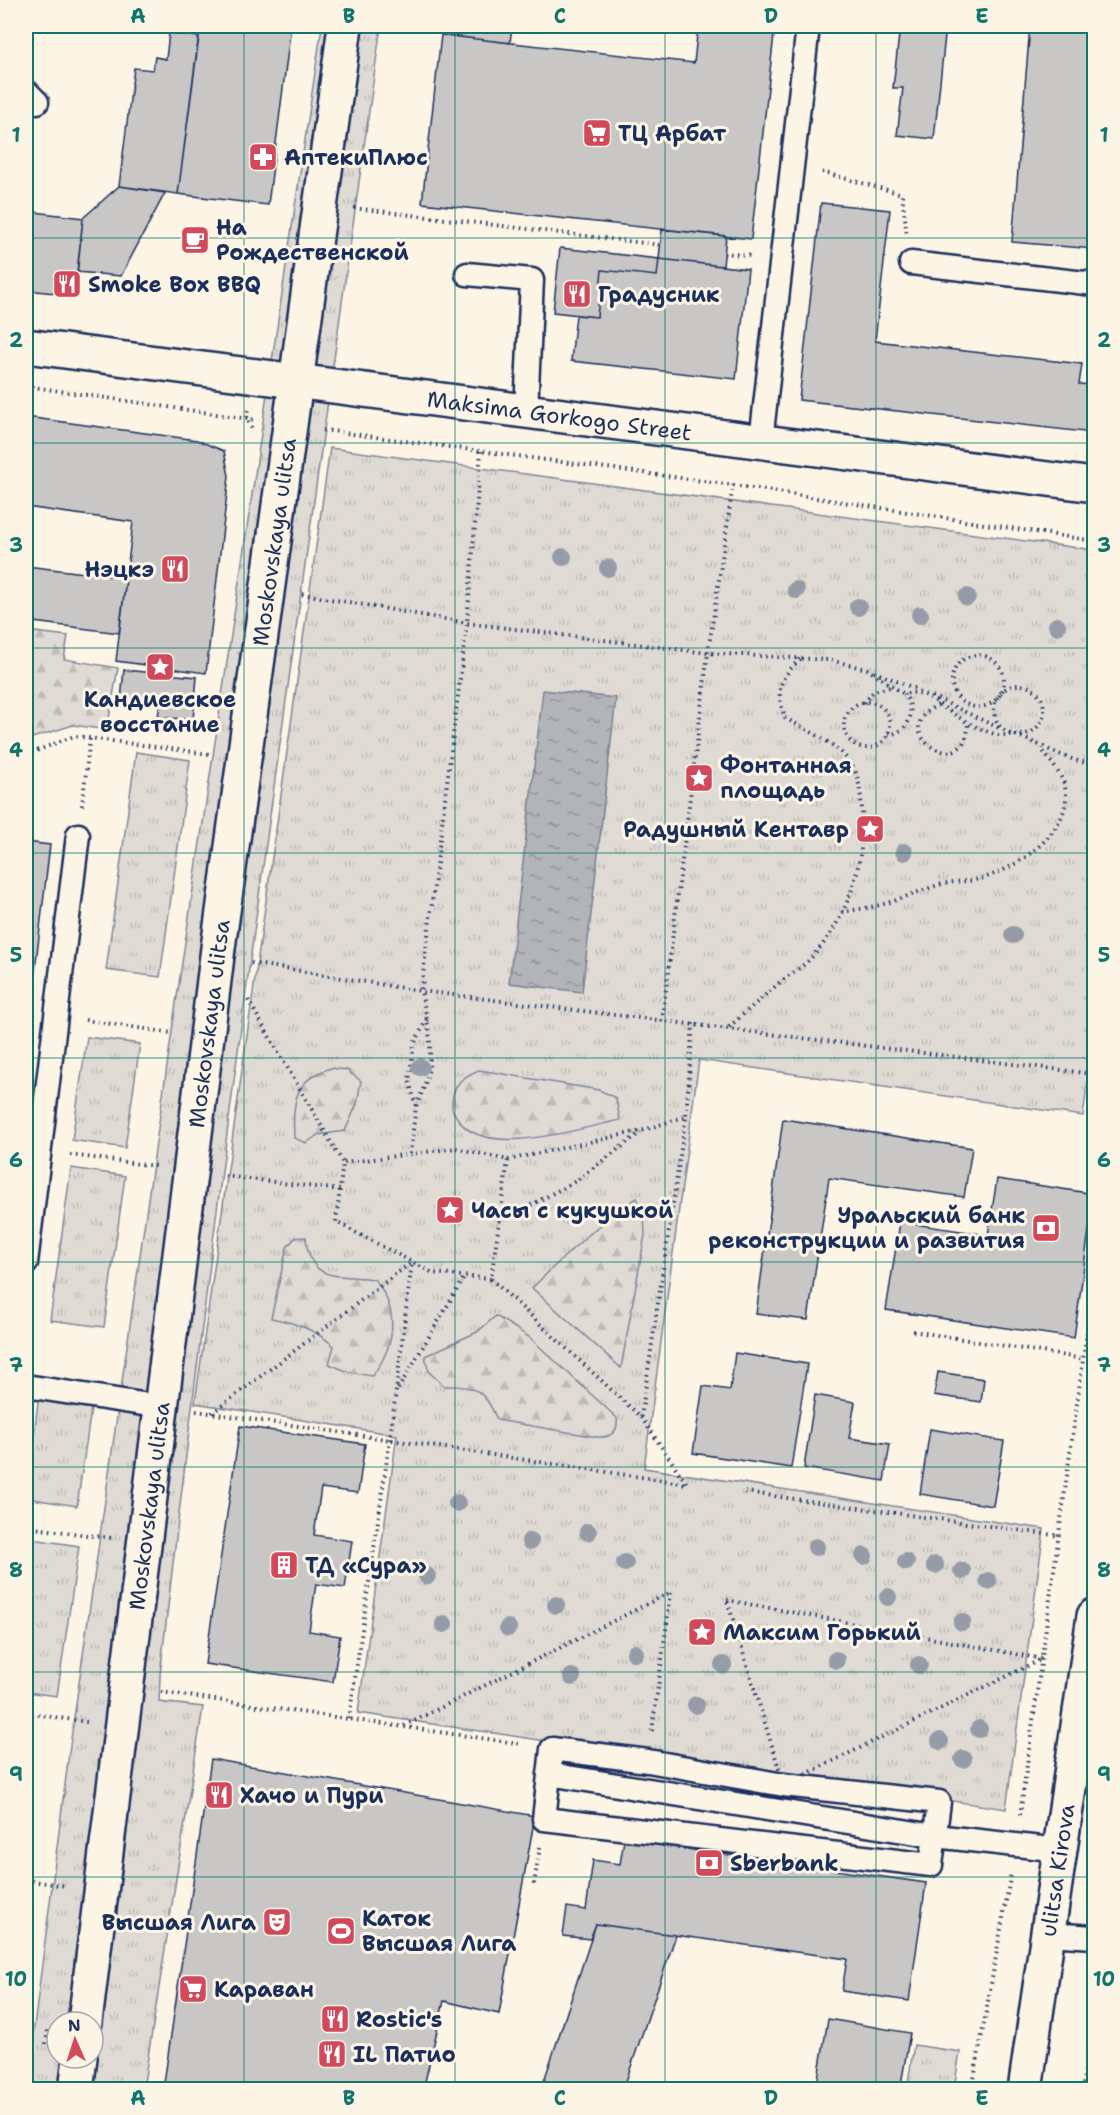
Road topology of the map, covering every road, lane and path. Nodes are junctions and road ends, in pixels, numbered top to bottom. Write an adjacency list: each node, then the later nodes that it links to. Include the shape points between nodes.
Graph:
1 (345, 26): 4 (street, Moskovskaya ulitsa)
2 (808, 26): 3 (lane)
3 (792, 163): 6 (path, via 902,194); 14 (lane)
4 (320, 203): 5 (path); 10 (street, Moskovskaya ulitsa)
5 (660, 245)
6 (911, 263): 8 (lane)
7 (467, 274): 12 (lane, via 532,280)
8 (1095, 284)
9 (26, 346): 10 (street, Maksima Gorkogo Street)
10 (295, 381): 12 (street, Maksima Gorkogo Street); 13 (street, Moskovskaya ulitsa)
11 (26, 386): 13 (path)
12 (526, 411): 14 (street, Maksima Gorkogo Street)
13 (288, 424): 15 (path); 42 (street, Moskovskaya ulitsa)
14 (761, 441): 16 (street, Maksima Gorkogo Street)
15 (481, 451): 17 (path); 20 (path)
16 (1095, 484)
17 (733, 486): 18 (path); 21 (path)
18 (1095, 541)
19 (292, 594): 20 (path)
20 (467, 623): 21 (path); 43 (path)
21 (708, 653): 22 (path); 46 (path)
22 (801, 659): 23 (path, via 829,660); 41 (path, via 783,676 779,700 785,718 835,747 850,762 859,781 864,836 861,861)
23 (867, 669): 24 (path); 27 (path)
24 (890, 687): 26 (path); 29 (path, via 874,691)
25 (1004, 690): 28 (path); 28 (path, via 1002,672 991,659 976,655 961,661 951,683 953,692 964,704 980,707); 34 (path, via 1029,686 1044,706 1041,723)
26 (904, 694): 27 (path); 33 (path, via 911,708 908,724)
27 (928, 694): 30 (path); 32 (path)
28 (995, 700): 32 (path, via 994,718)
29 (864, 703): 33 (path, via 877,704 888,714); 33 (path, via 855,705 846,717 844,725 849,739 869,748)
30 (938, 705): 31 (path); 31 (path, via 924,713 920,729 931,748 939,752 955,750 966,739)
31 (968, 723): 32 (path, via 999,735)
32 (1011, 734): 34 (path)
33 (888, 735)
34 (1020, 736): 36 (path)
35 (90, 738): 37 (path); 38 (path, via 74,736); 40 (path)
36 (1041, 748): 39 (path); 41 (path, via 1065,785 1066,798 1064,814 1033,851 991,875 952,881 886,904)
37 (171, 749)
38 (26, 755)
39 (1095, 764)
40 (78, 835): 44 (lane)
41 (841, 912): 48 (path, via 808,961)
42 (218, 948): 43 (path, via 244,962); 49 (street, Moskovskaya ulitsa); 57 (path)
43 (421, 991): 45 (path); 46 (path)
44 (56, 1016): 49 (path); 54 (lane)
45 (427, 1019): 51 (path, via 432,1046 428,1083); 51 (path, via 414,1044 410,1072)
46 (662, 1021): 47 (path)
47 (693, 1023): 48 (path); 52 (path)
48 (729, 1027): 50 (path)
49 (208, 1038): 58 (street, Moskovskaya ulitsa)
50 (1095, 1074)
51 (416, 1106): 55 (path)
52 (686, 1116): 53 (path); 72 (path)
53 (644, 1130): 56 (path); 60 (path, via 576,1181)
54 (39, 1152): 58 (path); 62 (lane)
55 (410, 1154): 56 (path, via 456,1148); 57 (path)
56 (508, 1160): 60 (path)
57 (343, 1163): 59 (path)
58 (191, 1171): 59 (path); 70 (street, Moskovskaya ulitsa)
59 (340, 1190): 61 (path, via 336,1221)
60 (499, 1222): 64 (path)
61 (412, 1262): 63 (path, via 433,1273); 69 (path); 71 (path)
62 (26, 1263)
63 (465, 1276): 64 (path); 69 (path)
64 (491, 1279): 72 (path)
65 (1095, 1281): 67 (path)
66 (913, 1331): 67 (path)
67 (1084, 1359): 74 (path, via 1060,1536)
68 (26, 1386): 70 (lane)
69 (396, 1393): 73 (path)
70 (162, 1407): 71 (path); 76 (street, Moskovskaya ulitsa)
71 (212, 1414): 73 (path)
72 (642, 1417): 73 (path, via 688,1484)
73 (390, 1439): 80 (path)
74 (745, 1492)
75 (26, 1527): 76 (path)
76 (145, 1543): 78 (street, Moskovskaya ulitsa)
77 (1095, 1616): 89 (street, ulitsa Kirova)
78 (127, 1687): 80 (path); 82 (street, Moskovskaya ulitsa)
79 (26, 1713): 82 (path)
80 (349, 1719): 81 (path)
81 (404, 1726): 83 (path); 84 (path, via 671,1592)
82 (122, 1727): 95 (street, Moskovskaya ulitsa)
83 (552, 1749): 84 (lane); 85 (lane)
84 (648, 1761): 86 (lane)
85 (549, 1774): 87 (lane); 88 (lane)
86 (784, 1785): 86 (path, via 728,1600 1042,1659 892,1733); 88 (lane, via 939,1802)
87 (544, 1820): 88 (lane, via 931,1865); 91 (path)
88 (935, 1836): 89 (lane)
89 (1060, 1850): 93 (street, ulitsa Kirova)
90 (26, 1880): 92 (path)
91 (534, 1884)
92 (62, 1886)
93 (1048, 1934): 94 (lane); 99 (street, ulitsa Kirova)
94 (1095, 1937)
95 (87, 2010)
96 (1095, 2012): 100 (path)
97 (78, 2070): 98 (street)
98 (76, 2090)
99 (1025, 2090)
100 (1082, 2090)

